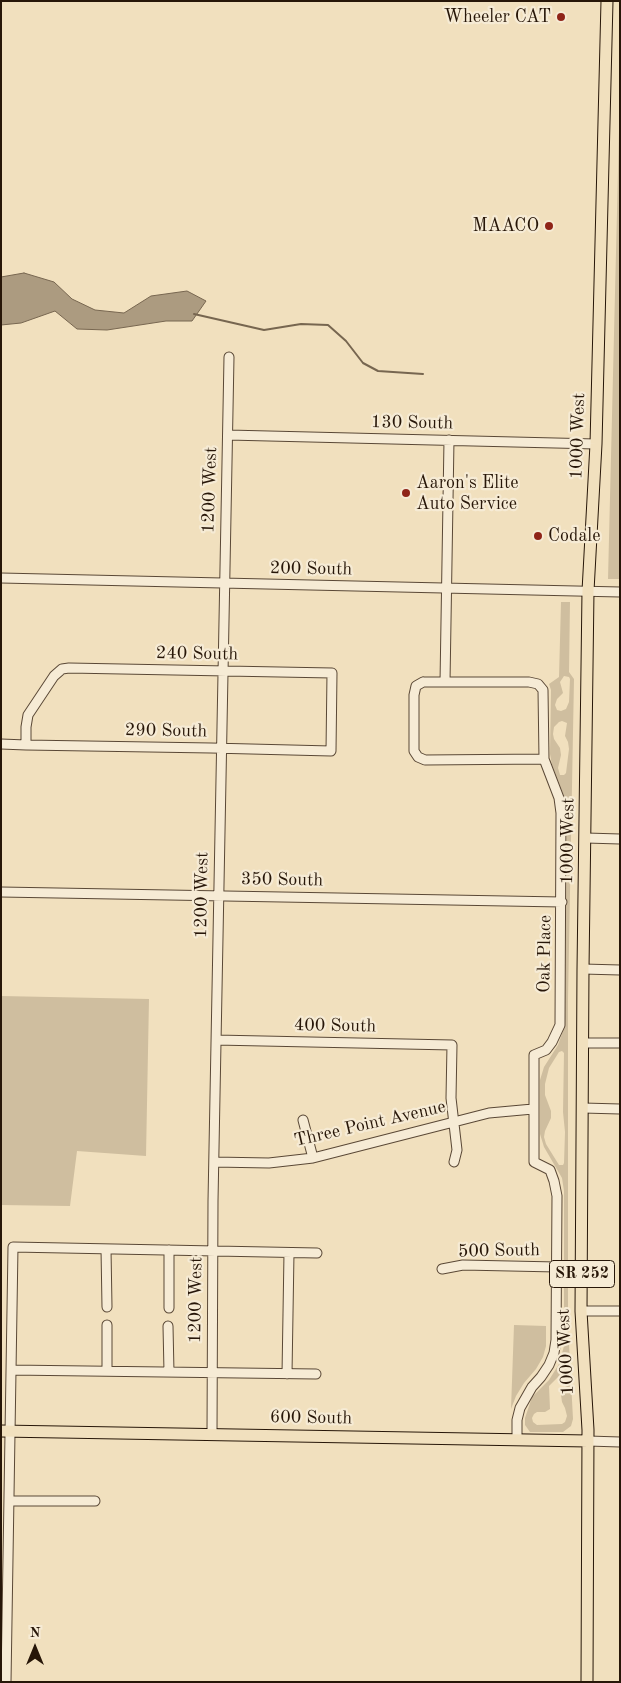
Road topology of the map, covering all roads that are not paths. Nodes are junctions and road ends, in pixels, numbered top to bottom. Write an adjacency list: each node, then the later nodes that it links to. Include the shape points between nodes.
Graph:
1 (607, 1): 5 (main road, 1000 West / SR 252)
2 (229, 357): 3 (street, 1200 West)
3 (228, 435): 4 (street, 130 South); 7 (street, 1200 West)
4 (449, 440): 5 (street, 130 South); 8 (street)
5 (596, 444): 9 (main road, 1000 West / SR 252)
6 (1, 578): 7 (street, 200 South)
7 (224, 583): 8 (street, 200 South); 11 (street, 1200 West)
8 (445, 588): 9 (street, 200 South); 12 (street)
9 (588, 591): 10 (street, 200 South); 18 (main road, 1000 West / SR 252)
10 (620, 592)
11 (222, 670): 14 (street, 240 South, via 62,669 28,716); 15 (street, 1200 West); 16 (street, 240 South, via 332,673)
12 (444, 682): 17 (street, Oak Place, via 538,684 543,690); 17 (street, Oak Place, via 423,682 416,686 414,750 418,757 425,760)
13 (1, 744): 14 (street, 290 South)
14 (26, 745): 15 (street, 290 South)
15 (221, 748): 16 (street, 290 South); 21 (street, 1200 West)
16 (331, 751)
17 (544, 759): 22 (street, Oak Place, via 561,813)
18 (586, 838): 19 (street); 23 (main road, 1000 West / SR 252)
19 (620, 839)
20 (1, 892): 21 (street, 350 South)
21 (218, 896): 22 (street, 350 South); 25 (street, 1200 West)
22 (562, 902): 29 (street, Oak Place, via 560,1025 546,1050 534,1055)
23 (582, 968): 24 (street); 26 (main road, 1000 West / SR 252)
24 (620, 970)
25 (216, 1040): 32 (street, 400 South, via 452,1045 451,1098); 34 (street, 1200 West)
26 (583, 1043): 27 (street); 28 (main road, 1000 West / SR 252)
27 (620, 1043)
28 (583, 1108): 30 (street); 45 (main road, 1000 West / SR 252)
29 (533, 1109): 32 (street, Three Point Avenue, via 488,1113); 41 (street, via 534,1162 550,1170 557,1196)
30 (620, 1109)
31 (303, 1120): 33 (street)
32 (455, 1121): 33 (street, Three Point Avenue); 35 (street, via 457,1150)
33 (313, 1158): 34 (street, Three Point Avenue, via 269,1163)
34 (214, 1162): 38 (street, 1200 West)
35 (454, 1162)
36 (106, 1249): 37 (street); 43 (street); 49 (street, via 13,1248)
37 (169, 1250): 38 (street); 44 (street)
38 (212, 1251): 39 (street); 52 (street, 1200 West)
39 (289, 1253): 40 (street); 53 (street)
40 (317, 1253)
41 (557, 1267): 42 (street, 500 South, via 463,1264); 57 (street, via 554,1353 549,1366 520,1408)
42 (442, 1269)
43 (107, 1307)
44 (169, 1308)
45 (581, 1311): 46 (street); 58 (main road, 1000 West / SR 252)
46 (620, 1311)
47 (107, 1325): 50 (street)
48 (168, 1326): 51 (street)
49 (11, 1370): 50 (street); 55 (street)
50 (107, 1372): 51 (street)
51 (169, 1372): 52 (street)
52 (211, 1373): 53 (street); 56 (street, 1200 West)
53 (287, 1374): 54 (street)
54 (316, 1374)
55 (6, 1431): 56 (main road, 600 South); 60 (street)
56 (212, 1434): 57 (main road, 600 South)
57 (517, 1439): 58 (main road, 600 South)
58 (588, 1441): 59 (street, 600 South); 64 (main road, 1000 West / SR 252)
59 (620, 1442)
60 (10, 1501): 61 (street); 62 (street)
61 (95, 1501)
62 (4, 1638): 63 (street)
63 (6, 1682)
64 (587, 1682)

